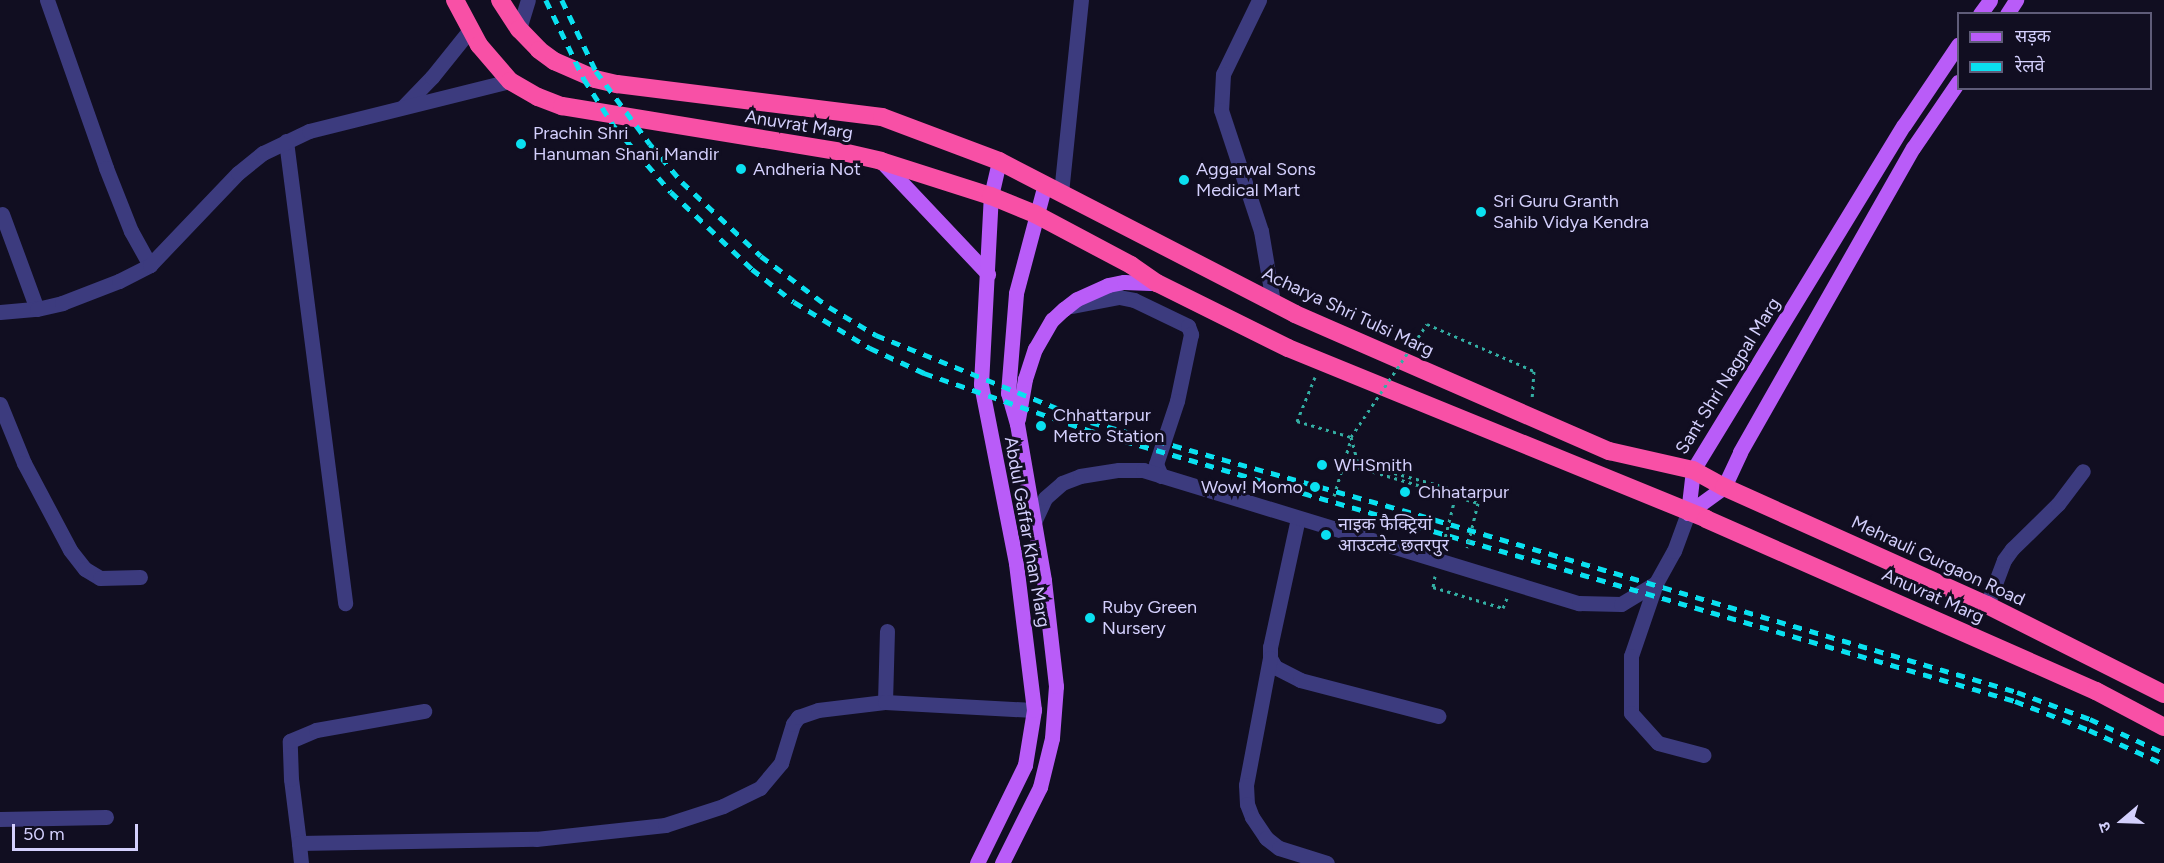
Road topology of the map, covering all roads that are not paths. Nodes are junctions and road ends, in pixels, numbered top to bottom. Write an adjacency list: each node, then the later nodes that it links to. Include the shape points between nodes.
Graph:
1 (47, 0): 21 (street, via 106,168 131,231)
2 (455, 0): 8 (highway, Anuvrat Marg)
3 (500, 0): 7 (highway, Anuvrat Marg)
4 (528, 0): 7 (street)
5 (1081, 0): 17 (street)
6 (1258, 0): 24 (street, via 1223,74 1221,110 1261,231)
7 (519, 29): 15 (highway, Anuvrat Marg, via 554,61 595,79 882,117)
8 (469, 31): 10 (highway, Anuvrat Marg); 12 (street)
9 (1957, 48): 30 (main road, Sant Shri Nagpal Marg, via 1904,125)
10 (510, 81): 12 (street); 14 (highway, Anuvrat Marg, via 538,98 562,106)
11 (1957, 85): 33 (main road, via 1913,147 1740,452)
12 (401, 109): 13 (street, via 332,124)
13 (286, 141): 21 (street, via 238,173); 39 (street)
14 (881, 161): 18 (highway, Anuvrat Marg); 22 (main road)
15 (999, 161): 16 (highway, Acharya Shri Tulsi Marg); 18 (main road, Abdul Gaffar Khan Marg)
16 (1045, 184): 17 (highway, Acharya Shri Tulsi Marg); 20 (main road, Abdul Gaffar Khan Marg)
17 (1061, 193): 24 (highway, Acharya Shri Tulsi Marg)
18 (991, 196): 20 (highway, Anuvrat Marg); 22 (main road, Abdul Gaffar Khan Marg)
19 (2, 214): 25 (street)
20 (1035, 214): 23 (highway); 29 (main road, Abdul Gaffar Khan Marg, via 1016,293 1008,393)
21 (150, 265): 25 (street, via 104,287)
22 (988, 274): 45 (main road, Abdul Gaffar Khan Marg, via 981,384 1016,563)
23 (1157, 283): 26 (main road, via 1108,285); 34 (highway, via 1288,348)
24 (1273, 302): 30 (highway, Acharya Shri Tulsi Marg, via 1609,451)
25 (37, 309): 27 (street)
26 (1064, 309): 29 (main road, via 1052,320 1035,349); 32 (street, via 1086,301 1119,297 1134,300 1188,326 1191,334 1177,401 1156,464)
27 (0, 312)
28 (0, 404): 37 (street, via 24,463 70,550 85,569 100,578)
29 (1017, 424): 36 (main road, Abdul Gaffar Khan Marg)
30 (1693, 470): 33 (highway, Mehrauli Gurgaon Road); 34 (main road, Sant Shri Nagpal Marg)
31 (2084, 471): 40 (street, via 2004,560)
32 (1161, 476): 35 (street); 36 (street, via 1119,470 1080,476 1062,483 1045,498)
33 (1724, 487): 34 (main road); 40 (highway, Mehrauli Gurgaon Road)
34 (1688, 513): 38 (street, via 1674,551); 48 (highway, Anuvrat Marg, via 2096,691)
35 (1298, 518): 38 (street, via 1579,603 1621,604); 42 (street)
36 (1034, 522): 55 (main road, Abdul Gaffar Khan Marg, via 1056,686 1052,738 1040,787)
37 (140, 577)
38 (1656, 583): 49 (street, via 1630,656 1631,713 1658,744)
39 (345, 603)
40 (1987, 605): 43 (highway, Mehrauli Gurgaon Road)
41 (887, 631): 44 (street)
42 (1270, 658): 47 (street, via 1275,667 1300,680); 56 (street, via 1246,785 1247,804 1266,838 1279,848)
43 (2164, 694)
44 (885, 702): 45 (street); 52 (street, via 818,710 798,717 780,763 760,788 723,806 665,825 536,839)
45 (1034, 710): 54 (main road, Abdul Gaffar Khan Marg, via 1024,765)
46 (424, 711): 52 (street, via 316,730 290,741)
47 (1438, 716)
48 (2162, 726)
49 (1703, 755)
50 (106, 816): 51 (street)
51 (0, 819)
52 (299, 843): 53 (street)
53 (301, 863)
54 (977, 863)
55 (1002, 863)
56 (1327, 863)

